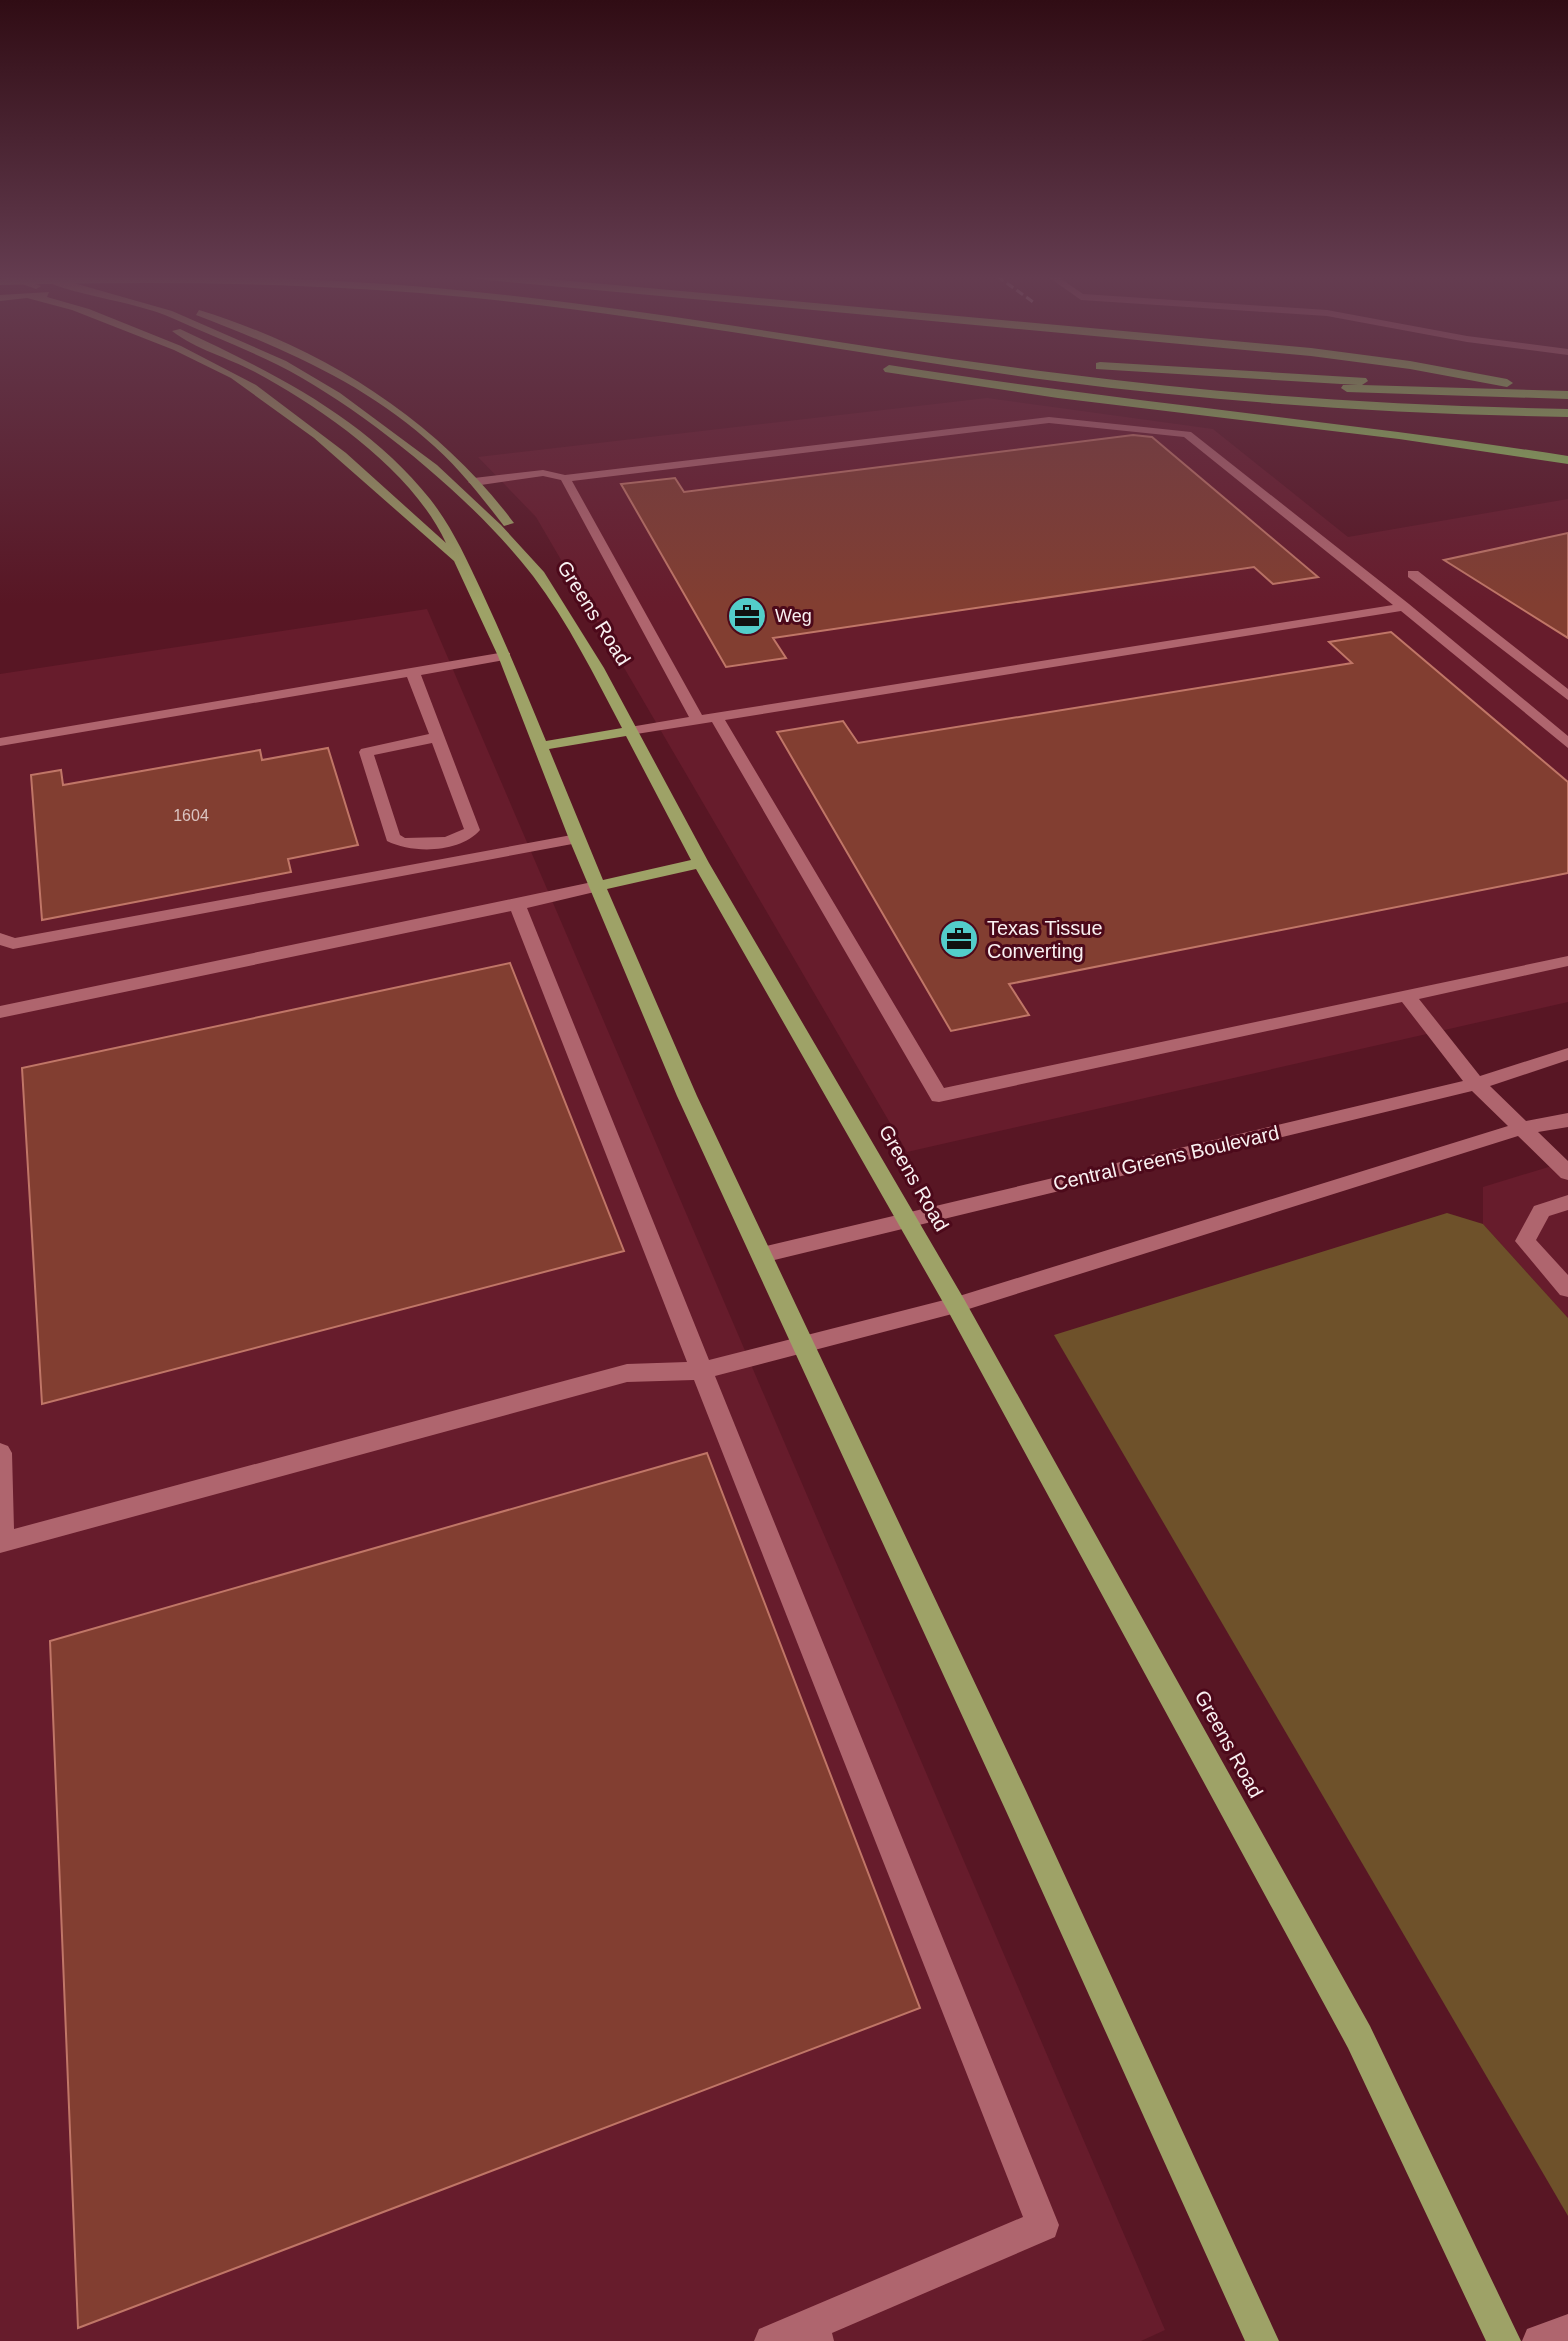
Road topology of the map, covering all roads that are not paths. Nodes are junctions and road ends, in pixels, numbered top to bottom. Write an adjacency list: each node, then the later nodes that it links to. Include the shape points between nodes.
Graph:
1 (248, 385): 18 (main road, via 382,491)
2 (283, 385): 18 (main road, via 347,425 385,458 425,501)
3 (316, 385): 20 (main road, Greens Road, via 433,467)
4 (354, 385): 17 (main road, via 401,415)
5 (992, 385): 12 (highway)
6 (1107, 385): 13 (highway, via 1284,409)
7 (1140, 385): 11 (highway, via 1309,402)
8 (1308, 385): 10 (highway)
9 (1515, 385): 10 (highway)
10 (1568, 396)
11 (1568, 413)
12 (1228, 417): 14 (highway); 15 (highway)
13 (1568, 426)
14 (1568, 460)
15 (1568, 473)
16 (565, 478): 17 (street, via 543,473); 21 (street, via 1049,420 1187,434); 25 (street)
17 (474, 482): 20 (main road, via 508,523)
18 (466, 569): 22 (main road)
19 (1413, 574): 24 (street)
20 (539, 575): 26 (main road, Greens Road)
21 (1404, 607): 25 (street); 29 (street)
22 (505, 656): 23 (street); 30 (main road)
23 (413, 673): 27 (street); 28 (street)
24 (1568, 696)
25 (707, 719): 26 (street); 37 (street, via 939,1096)
26 (630, 731): 30 (main road); 32 (main road, Greens Road)
27 (437, 737): 27 (street, via 471,834 400,843 393,838 366,752)
28 (0, 742)
29 (1568, 744)
30 (542, 746): 31 (main road)
31 (577, 839): 33 (main road); 35 (street, via 13,944)
32 (701, 863): 33 (main road); 45 (main road, Greens Road)
33 (597, 886): 34 (street); 46 (main road)
34 (517, 905): 38 (street); 50 (street)
35 (0, 938)
36 (1568, 961): 37 (street)
37 (1407, 996): 40 (street)
38 (0, 1012)
39 (1568, 1054): 40 (street, Central Greens Boulevard)
40 (1476, 1084): 42 (street); 45 (street, Central Greens Boulevard)
41 (1568, 1120): 42 (street)
42 (1520, 1129): 43 (street); 48 (street)
43 (1568, 1173)
44 (1568, 1202): 47 (street, via 1541,1211 1525,1241)
45 (906, 1220): 46 (street, Central Greens Boulevard); 48 (main road, Greens Road)
46 (762, 1255): 49 (main road)
47 (1568, 1289)
48 (956, 1305): 49 (street); 56 (main road, Greens Road, via 1359,2037)
49 (801, 1344): 50 (street); 55 (main road)
50 (702, 1371): 51 (street, via 627,1373 2,1543); 53 (street, via 1043,2225)
51 (0, 1453)
52 (1568, 2331): 57 (street)
53 (815, 2332): 54 (street)
54 (771, 2341)
55 (1262, 2341)
56 (1504, 2341)
57 (1539, 2341)

